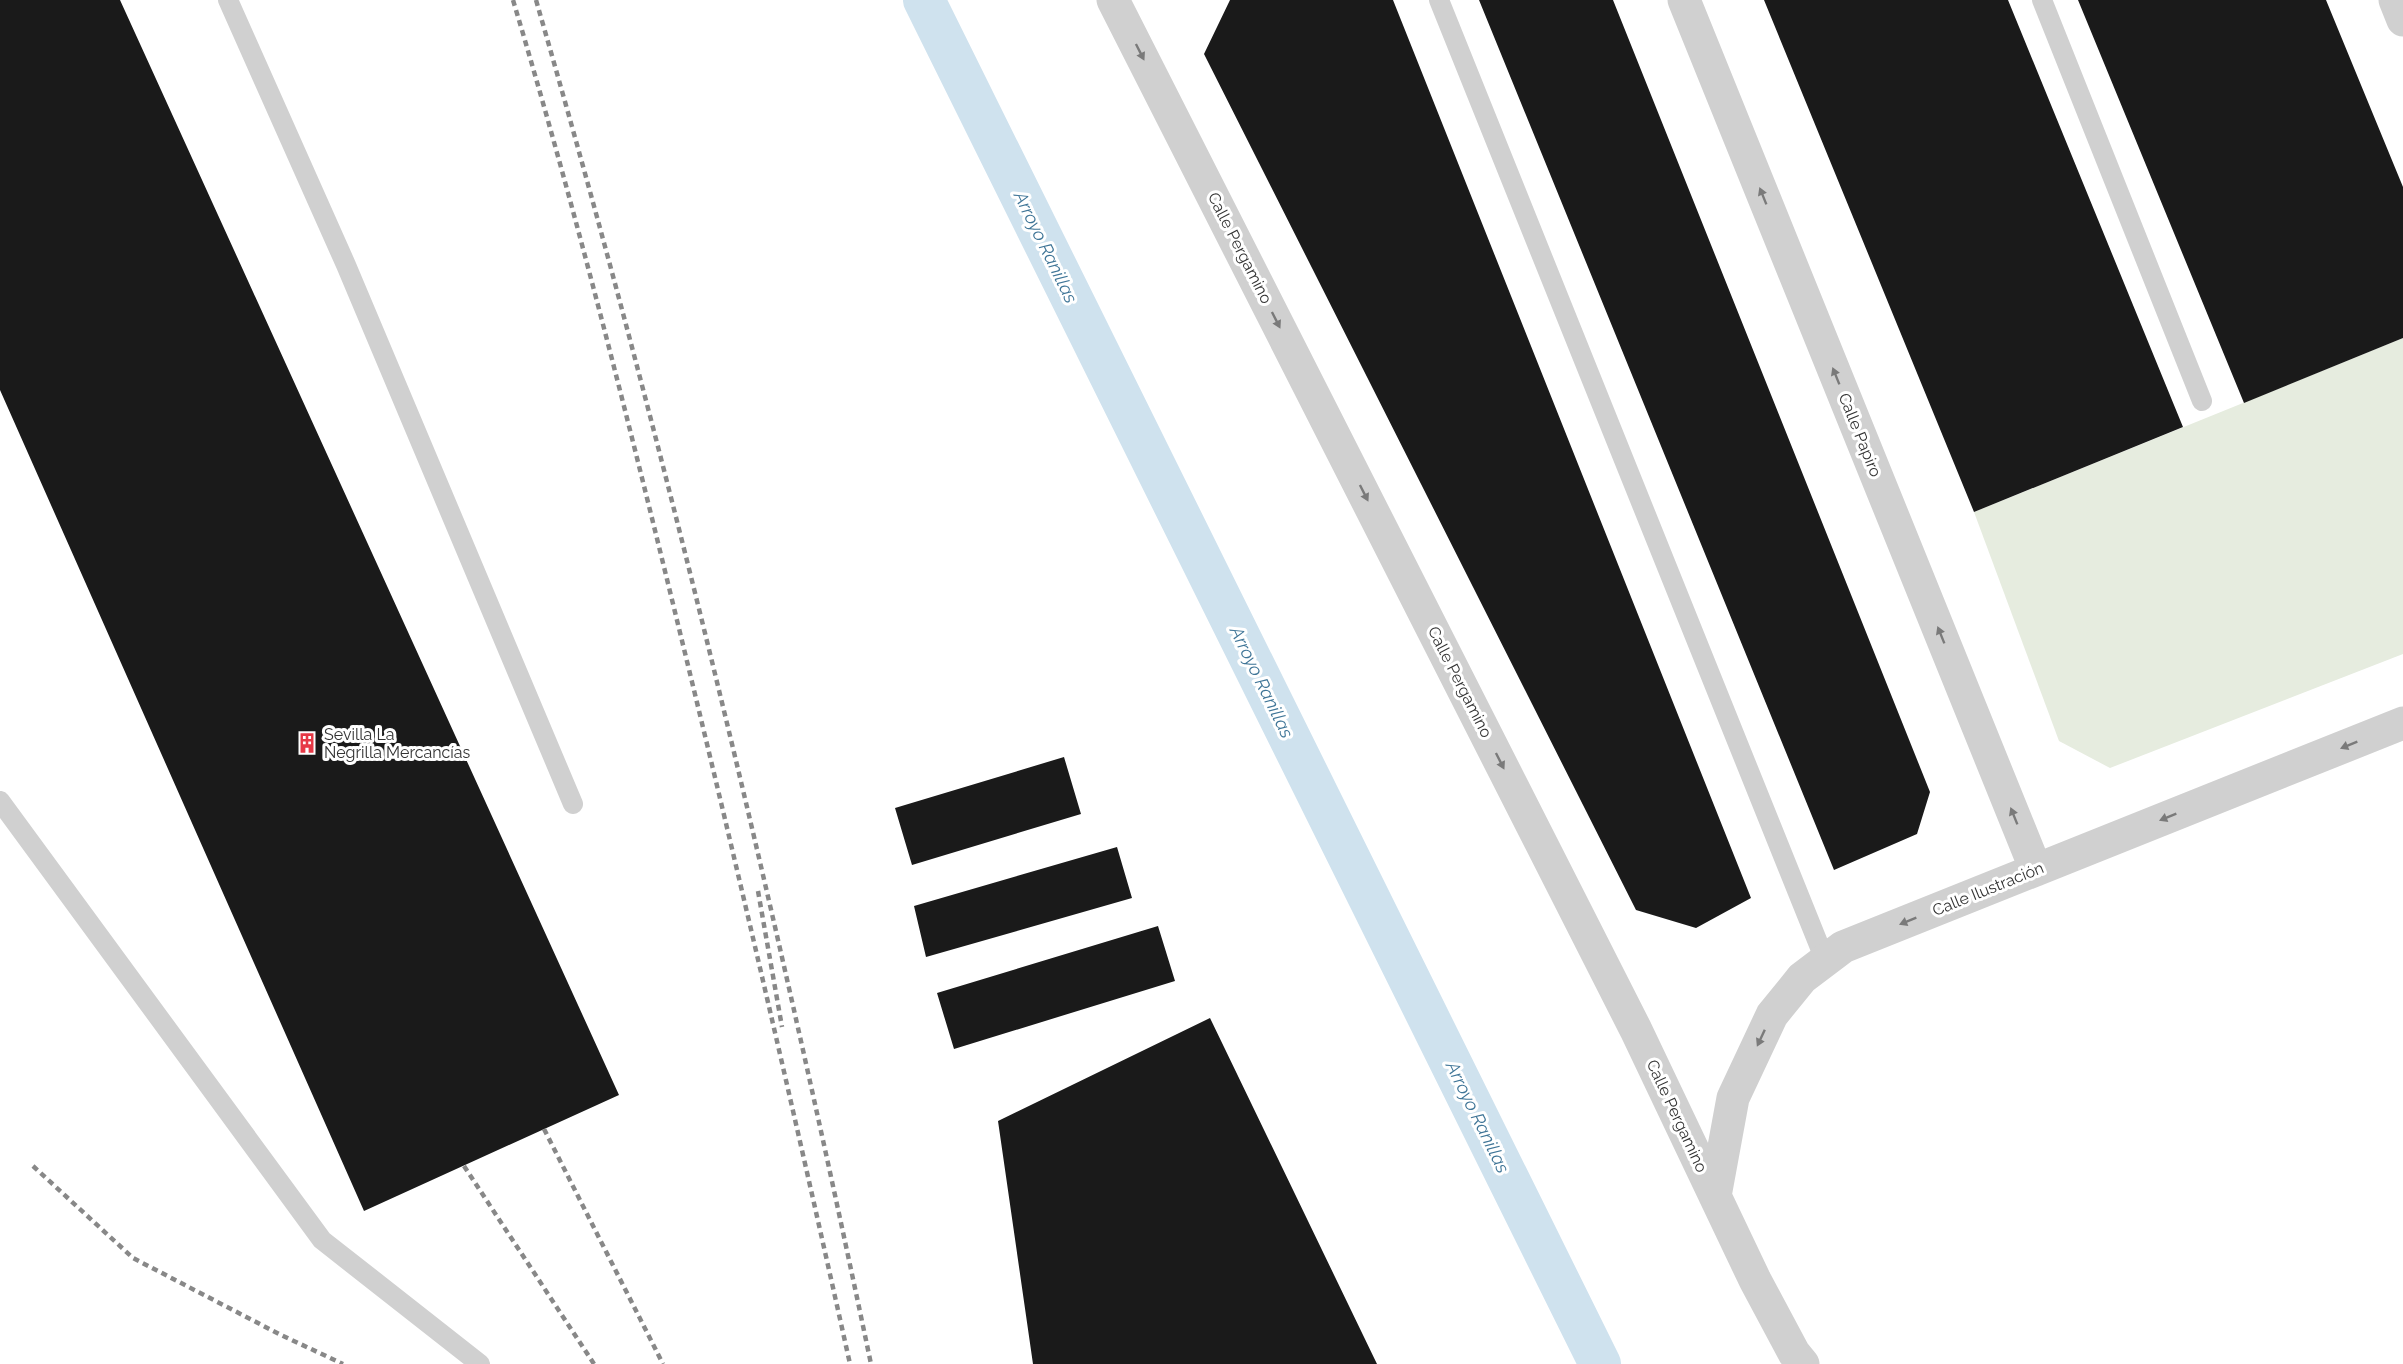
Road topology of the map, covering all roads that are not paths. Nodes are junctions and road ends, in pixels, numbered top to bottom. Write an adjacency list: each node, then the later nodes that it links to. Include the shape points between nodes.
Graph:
1 (228, 0): 11 (lane, via 346,265)
2 (1113, 0): 14 (street, Calle Pergamino, one-way to 14, via 1636,1030)
3 (1439, 0): 13 (lane)
4 (1684, 0): 12 (street, Calle Papiro, one-way to 4)
5 (2042, 0): 8 (lane)
6 (2395, 0): 7 (street)
7 (2403, 20)
8 (2202, 401)
9 (2403, 723): 12 (street, Calle Ilustración, one-way to 12)
10 (0, 801): 15 (lane, via 322,1240)
11 (573, 804)
12 (2036, 870): 13 (street, Calle Ilustración, one-way to 13, via 1842,947)
13 (1825, 960): 14 (street, Calle Ilustración, one-way to 14, via 1802,978 1772,1015 1753,1055 1733,1098)
14 (1715, 1196): 16 (street, Calle Pergamino, via 1755,1280)
15 (480, 1364)
16 (1803, 1364)

